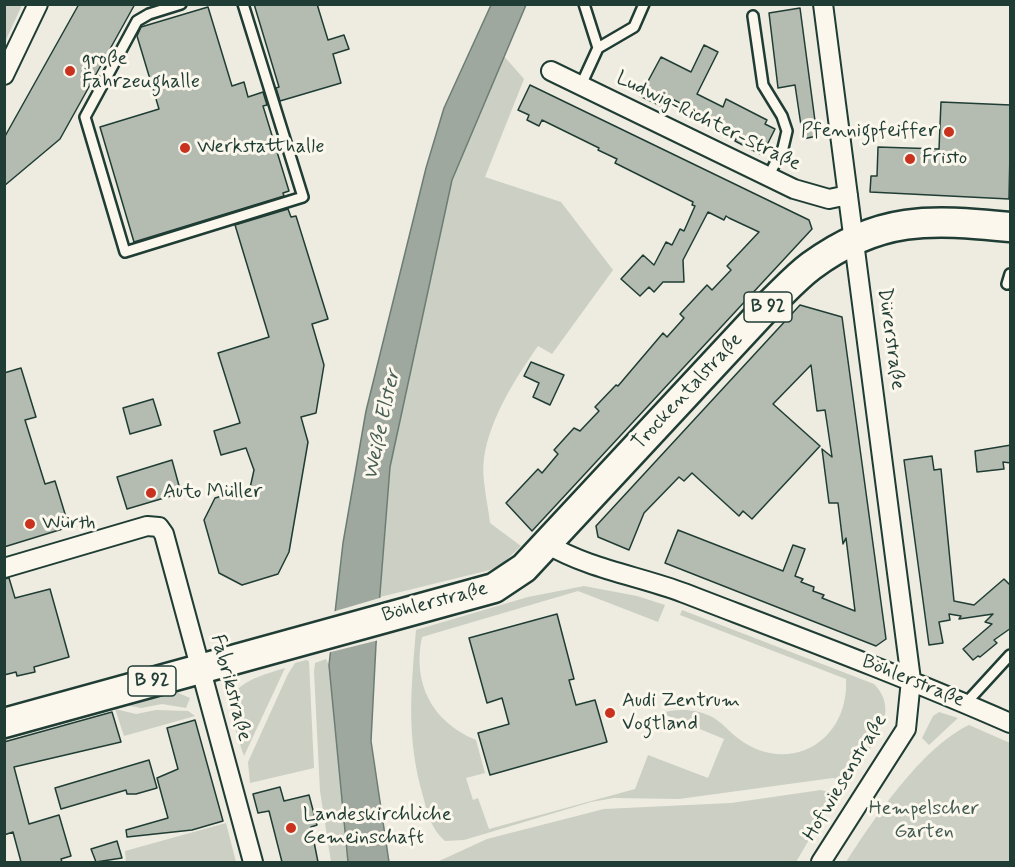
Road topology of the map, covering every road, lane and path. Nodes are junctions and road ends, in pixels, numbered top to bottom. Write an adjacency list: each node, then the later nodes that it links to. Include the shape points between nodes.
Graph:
1 (38, 4): 10 (street)
2 (182, 4): 3 (lane, via 137,21 85,117 125,252 303,197)
3 (243, 4)
4 (584, 4): 8 (lane)
5 (644, 4): 8 (lane, via 634,27)
6 (823, 4): 13 (street, Dürerstraße)
7 (753, 16): 12 (lane, via 763,85 787,131)
8 (598, 48): 11 (lane)
9 (552, 71): 11 (street, Ludwig-Richter-Straße)
10 (4, 75)
11 (581, 85): 12 (street, Ludwig-Richter-Straße)
12 (768, 177): 13 (street, Ludwig-Richter-Straße, via 811,195 829,199)
13 (848, 195): 15 (street, Dürerstraße)
14 (1011, 227): 15 (main road, Trockentalstraße / B 92, via 916,222 888,226)
15 (854, 240): 18 (main road, Trockentalstraße / B 92, via 809,267 767,307); 22 (street, Dürerstraße)
16 (1011, 274): 17 (lane)
17 (1007, 284)
18 (547, 544): 21 (main road, Böhlerstraße / B 92, via 524,568 494,588); 22 (street, Böhlerstraße, via 570,558 661,585)
19 (4, 568): 21 (street, Fabrikstraße, via 147,526 159,527)
20 (1011, 655): 23 (lane)
21 (202, 668): 24 (main road, Böhlerstraße / B 92); 26 (street, Fabrikstraße)
22 (911, 680): 23 (street, Böhlerstraße); 27 (street, Hofwiesenstraße, via 906,729)
23 (966, 703): 25 (street, Böhlerstraße)
24 (4, 723)
25 (1011, 723)
26 (253, 862)
27 (821, 862)

